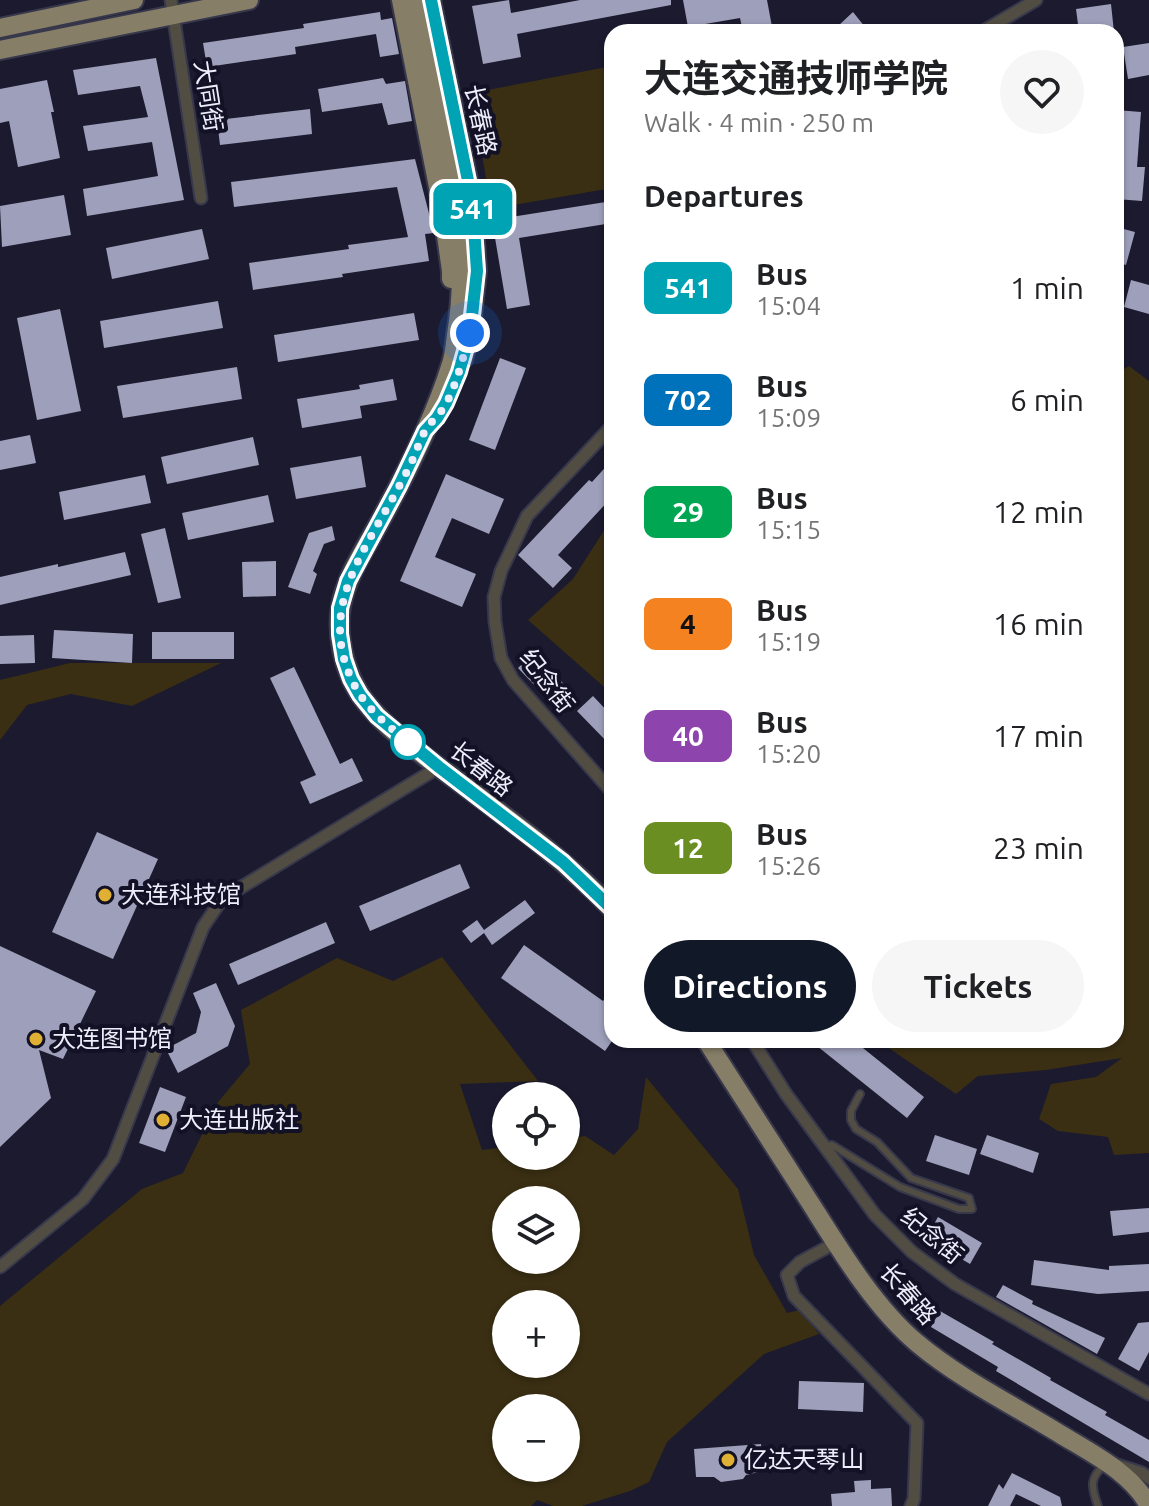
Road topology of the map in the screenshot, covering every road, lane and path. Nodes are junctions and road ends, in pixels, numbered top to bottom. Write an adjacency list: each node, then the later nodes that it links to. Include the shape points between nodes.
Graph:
1 (134, 0): 9 (main road)
2 (249, 0): 7 (main road)
3 (401, 0): 12 (main road, 长春路, via 451,271 446,333)
4 (417, 0): 12 (main road, 长春路, via 457,207 462,261 451,363)
5 (431, 0): 12 (main road, 长春路, via 472,200 477,271 459,372 446,403)
6 (1036, 0): 8 (street)
7 (172, 7): 10 (main road); 11 (street, 大同街)
8 (996, 24)
9 (0, 28)
10 (0, 50)
11 (201, 198)
12 (425, 431): 14 (main road, 长春路, via 348,581 340,634 360,695 377,716)
13 (604, 434): 15 (street, 纪念街, via 527,516 494,597 501,658 513,680)
14 (439, 767): 16 (main road, 长春路, via 563,862); 22 (street, via 222,899 203,927 113,1159 83,1199)
15 (604, 783)
16 (604, 901)
17 (711, 1048): 21 (main road, 长春路)
18 (757, 1048): 20 (street, 纪念街)
19 (860, 1094): 20 (lane, via 851,1111 856,1129 877,1142 911,1178 969,1198 972,1209 900,1187 832,1145)
20 (823, 1146): 23 (street, 纪念街, via 875,1215 912,1252 955,1284)
21 (835, 1243): 24 (main road, 长春路, via 884,1310 916,1342); 26 (street, via 787,1275 794,1296 917,1423)
22 (0, 1267)
23 (1149, 1394)
24 (1106, 1463): 25 (street); 27 (lane, via 1092,1483); 28 (main road, 长春路, via 1143,1494)
25 (1149, 1478)
26 (911, 1506)
27 (1098, 1506)
28 (1149, 1506)

